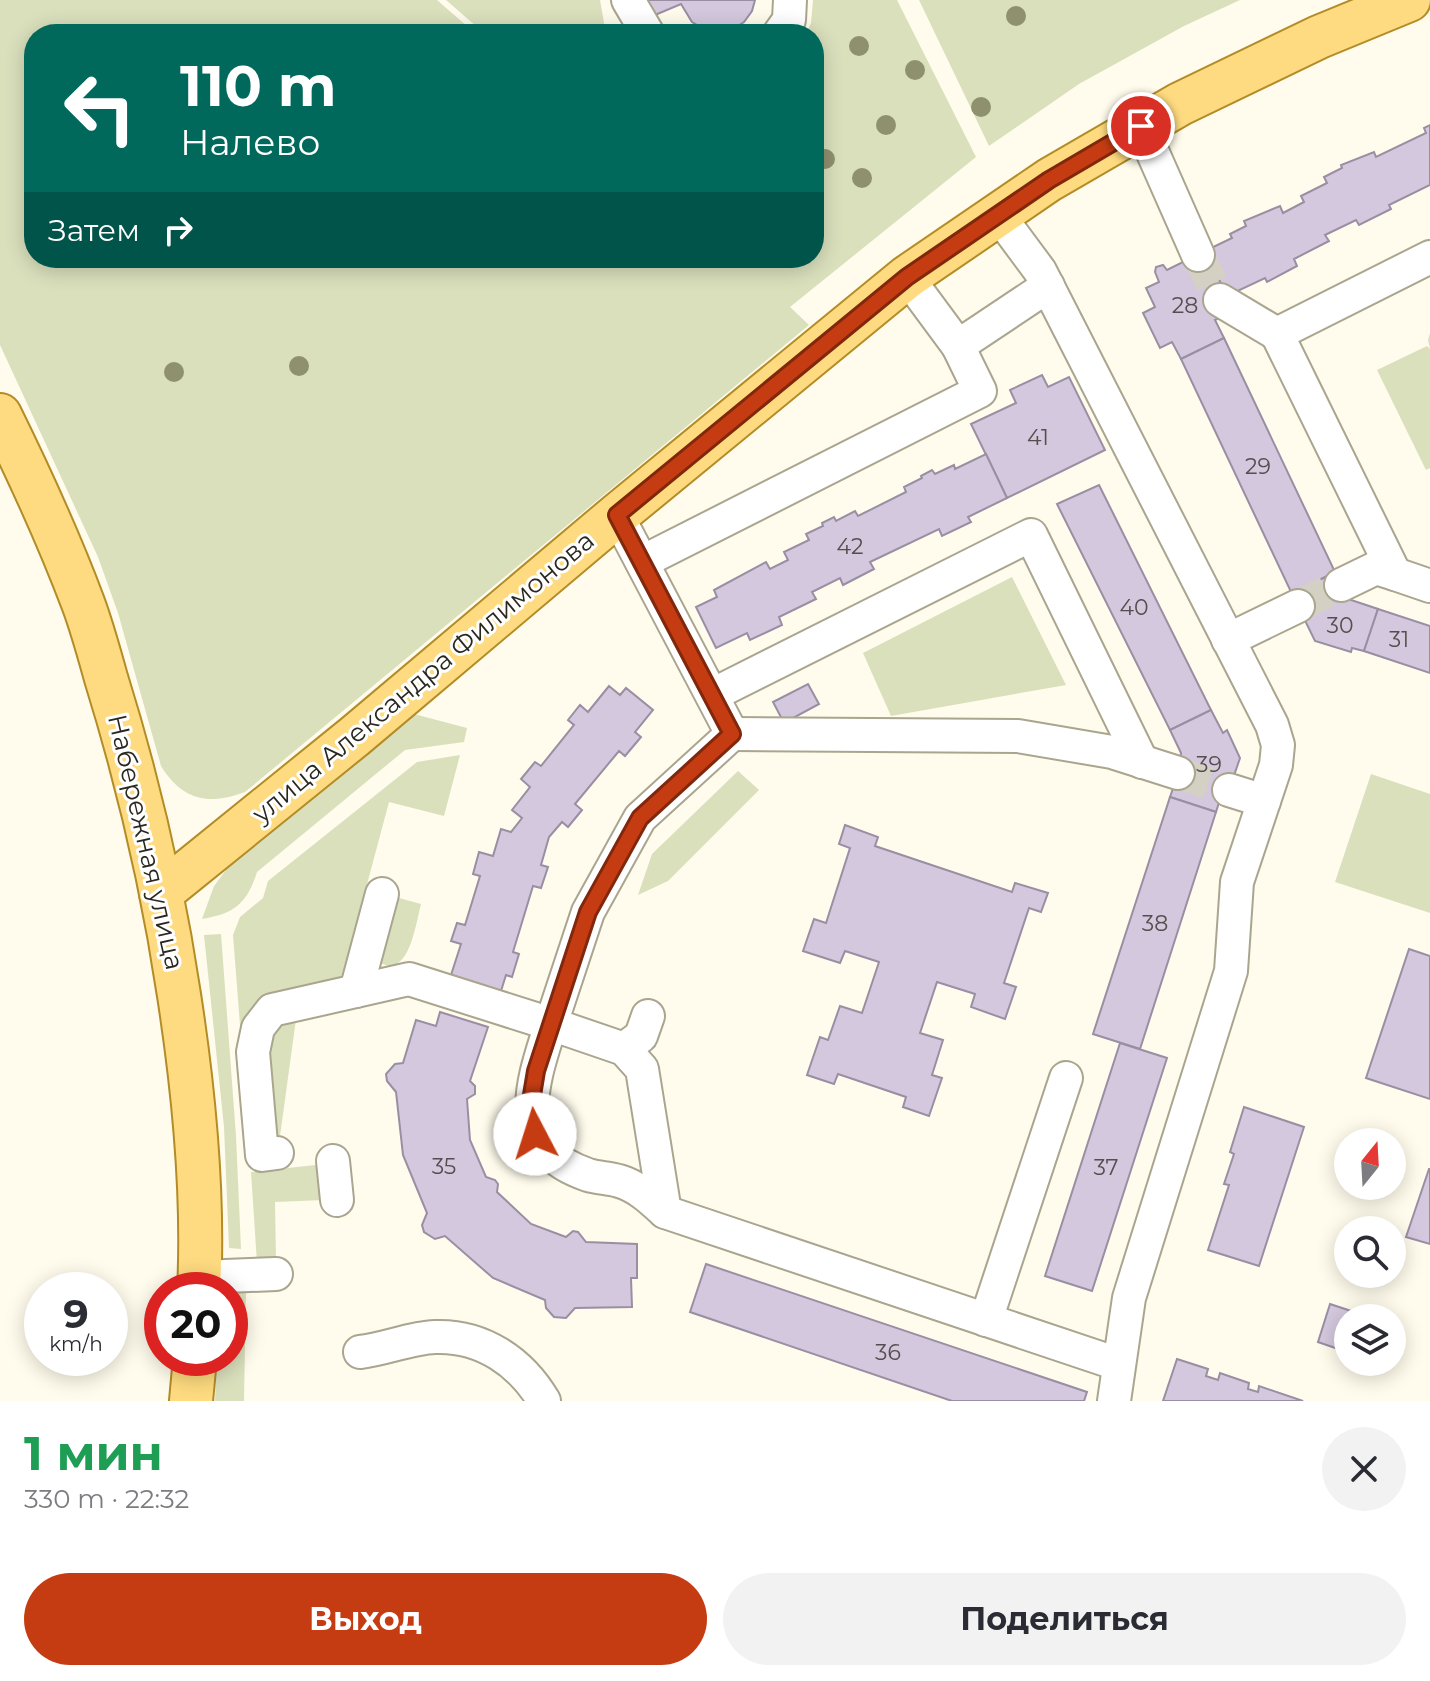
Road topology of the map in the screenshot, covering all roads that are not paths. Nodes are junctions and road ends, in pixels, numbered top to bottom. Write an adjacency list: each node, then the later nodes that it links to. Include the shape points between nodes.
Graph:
1 (790, 0): 3 (lane)
2 (1409, 0): 4 (main road, улица Александра Филимонова, via 1251,68)
3 (786, 24)
4 (1141, 126): 5 (main road, улица Александра Филимонова); 6 (lane)
5 (997, 213): 8 (main road, улица Александра Филимонова); 9 (lane)
6 (1198, 255)
7 (1430, 257): 11 (lane)
8 (907, 277): 12 (lane); 14 (main road, улица Александра Филимонова)
9 (1048, 286): 12 (lane); 20 (lane)
10 (1220, 300): 11 (lane)
11 (1277, 334): 16 (lane)
12 (958, 346): 15 (lane, via 980,391)
13 (0, 415): 27 (main road, Набережная улица, via 83,603 122,730)
14 (617, 515): 15 (lane); 27 (main road, улица Александра Филимонова)
15 (642, 562): 21 (lane)
16 (1395, 574): 17 (lane, via 1376,568); 18 (lane)
17 (1341, 585)
18 (1430, 586)
19 (1298, 606): 20 (lane)
20 (1228, 640): 26 (lane, via 1278,745)
21 (712, 695): 22 (lane); 23 (lane, via 1031,535)
22 (732, 734): 23 (lane, via 1018,736); 31 (lane, via 640,818 588,912)
23 (1142, 762): 24 (lane)
24 (1178, 773)
25 (1229, 790): 26 (lane)
26 (1264, 801): 43 (lane, via 1237,882 1231,971 1129,1298)
27 (161, 893): 38 (main road, Набережная улица, via 191,1072)
28 (382, 894): 29 (lane)
29 (356, 991): 31 (lane, via 409,979); 34 (lane, via 272,1010 258,1028 253,1052 262,1155)
30 (648, 1016): 32 (lane, via 641,1036)
31 (551, 1024): 32 (lane); 37 (lane, via 530,1107 535,1134 557,1161 642,1191)
32 (624, 1049): 37 (lane, via 642,1069)
33 (1066, 1078): 41 (lane)
34 (277, 1153)
35 (333, 1161): 36 (lane)
36 (337, 1200)
37 (665, 1212): 41 (lane)
38 (199, 1272)
39 (276, 1274): 40 (lane)
40 (248, 1278)
41 (986, 1320): 43 (lane)
42 (360, 1352): 46 (lane, via 435,1337 470,1340 507,1357)
43 (1118, 1364): 47 (lane)
44 (193, 1376): 45 (main road)
45 (191, 1401)
46 (544, 1401)
47 (1114, 1401)

